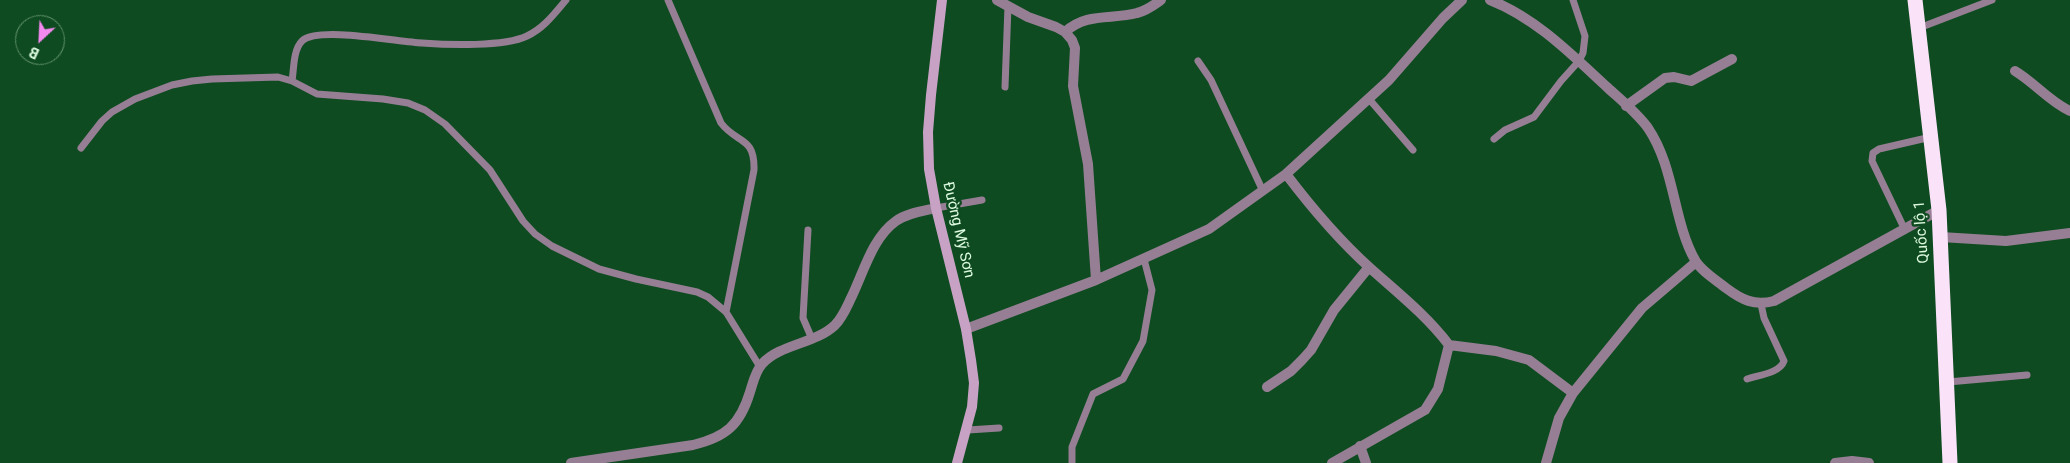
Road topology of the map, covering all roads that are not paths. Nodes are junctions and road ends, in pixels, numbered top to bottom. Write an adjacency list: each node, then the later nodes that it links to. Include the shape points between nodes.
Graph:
1 (566, 0): 18 (lane, via 546,24 528,36 510,41 423,44 350,35 308,37 296,50)
2 (668, 0): 41 (lane, via 721,123 726,130 746,142 754,157)
3 (942, 0): 30 (street, Đường Mỹ Sơn, via 928,132 929,169)
4 (997, 0): 11 (street)
5 (1161, 0): 13 (street, via 1135,14 1084,20)
6 (1462, 0): 20 (street)
7 (1490, 0): 16 (street, via 1522,15)
8 (1573, 0): 16 (lane, via 1585,36)
9 (1915, 0): 12 (highway, Quốc lộ 1)
10 (1992, 0): 12 (lane)
11 (1008, 6): 13 (street, via 1028,18); 19 (lane)
12 (1919, 28): 23 (highway, Quốc lộ 1)
13 (1065, 32): 39 (street, via 1075,48 1073,86 1088,164)
14 (1732, 59): 21 (street, via 1691,81 1665,78)
15 (1198, 61): 28 (lane, via 1211,80)
16 (1579, 61): 21 (street); 24 (lane, via 1534,117 1505,130)
17 (2015, 71): 22 (street, via 2034,82 2057,105)
18 (292, 81): 25 (lane, via 278,76 244,77 172,86 112,112); 41 (lane, via 317,94 383,99 425,110 445,124 485,166 523,221 552,246 599,269 698,292 718,303)
19 (1004, 87)
20 (1369, 99): 26 (lane); 27 (street)
21 (1626, 106): 37 (street, via 1647,128 1658,147)
22 (2070, 111)
23 (1931, 137): 31 (highway, Quốc lộ 1); 33 (lane, via 1873,153 1872,161)
24 (1494, 139)
25 (81, 148)
26 (1413, 150)
27 (1286, 174): 28 (street); 38 (street)
28 (1262, 189): 36 (street, via 1209,229)
29 (982, 200): 30 (lane)
30 (936, 208): 42 (street, Đường Mỹ Sơn); 43 (street, via 908,215 890,227 873,250 842,316 828,331)
31 (1939, 210): 33 (street); 35 (highway, Quốc lộ 1)
32 (808, 230): 43 (lane, via 803,318)
33 (1905, 230): 40 (street, via 1774,301)
34 (2070, 233): 35 (street, via 2006,241)
35 (1941, 237): 48 (highway, Quốc lộ 1)
36 (1144, 259): 39 (street); 56 (lane, via 1152,290 1143,340 1123,379 1092,394 1072,447)
37 (1696, 262): 40 (street, via 1736,296); 50 (street, via 1642,308)
38 (1369, 267): 44 (street, via 1422,313); 49 (street, via 1334,310 1311,350 1291,371)
39 (1096, 280): 42 (street)
40 (1761, 304): 47 (lane, via 1784,361 1776,370)
41 (726, 312): 45 (lane)
42 (966, 329): 52 (street, Đường Mỹ Sơn, via 974,383)
43 (812, 339): 45 (street, via 775,355)
44 (1449, 345): 50 (street, via 1496,351 1529,360); 53 (street, via 1438,390 1425,410)
45 (760, 367): 54 (street, via 742,416 734,426 708,442)
46 (2027, 375): 48 (lane)
47 (1748, 379)
48 (1948, 382): 62 (highway, Quốc lộ 1)
49 (1267, 387)
50 (1573, 393): 59 (street, via 1560,418)
51 (999, 428): 52 (lane)
52 (968, 430): 55 (street, Đường Mỹ Sơn)
53 (1360, 446): 57 (street); 58 (street)
54 (577, 463)
55 (957, 463)
56 (1072, 463)
57 (1332, 463)
58 (1366, 463)
59 (1546, 463)
60 (1836, 463): 61 (street)
61 (1869, 463)
62 (1950, 463)

